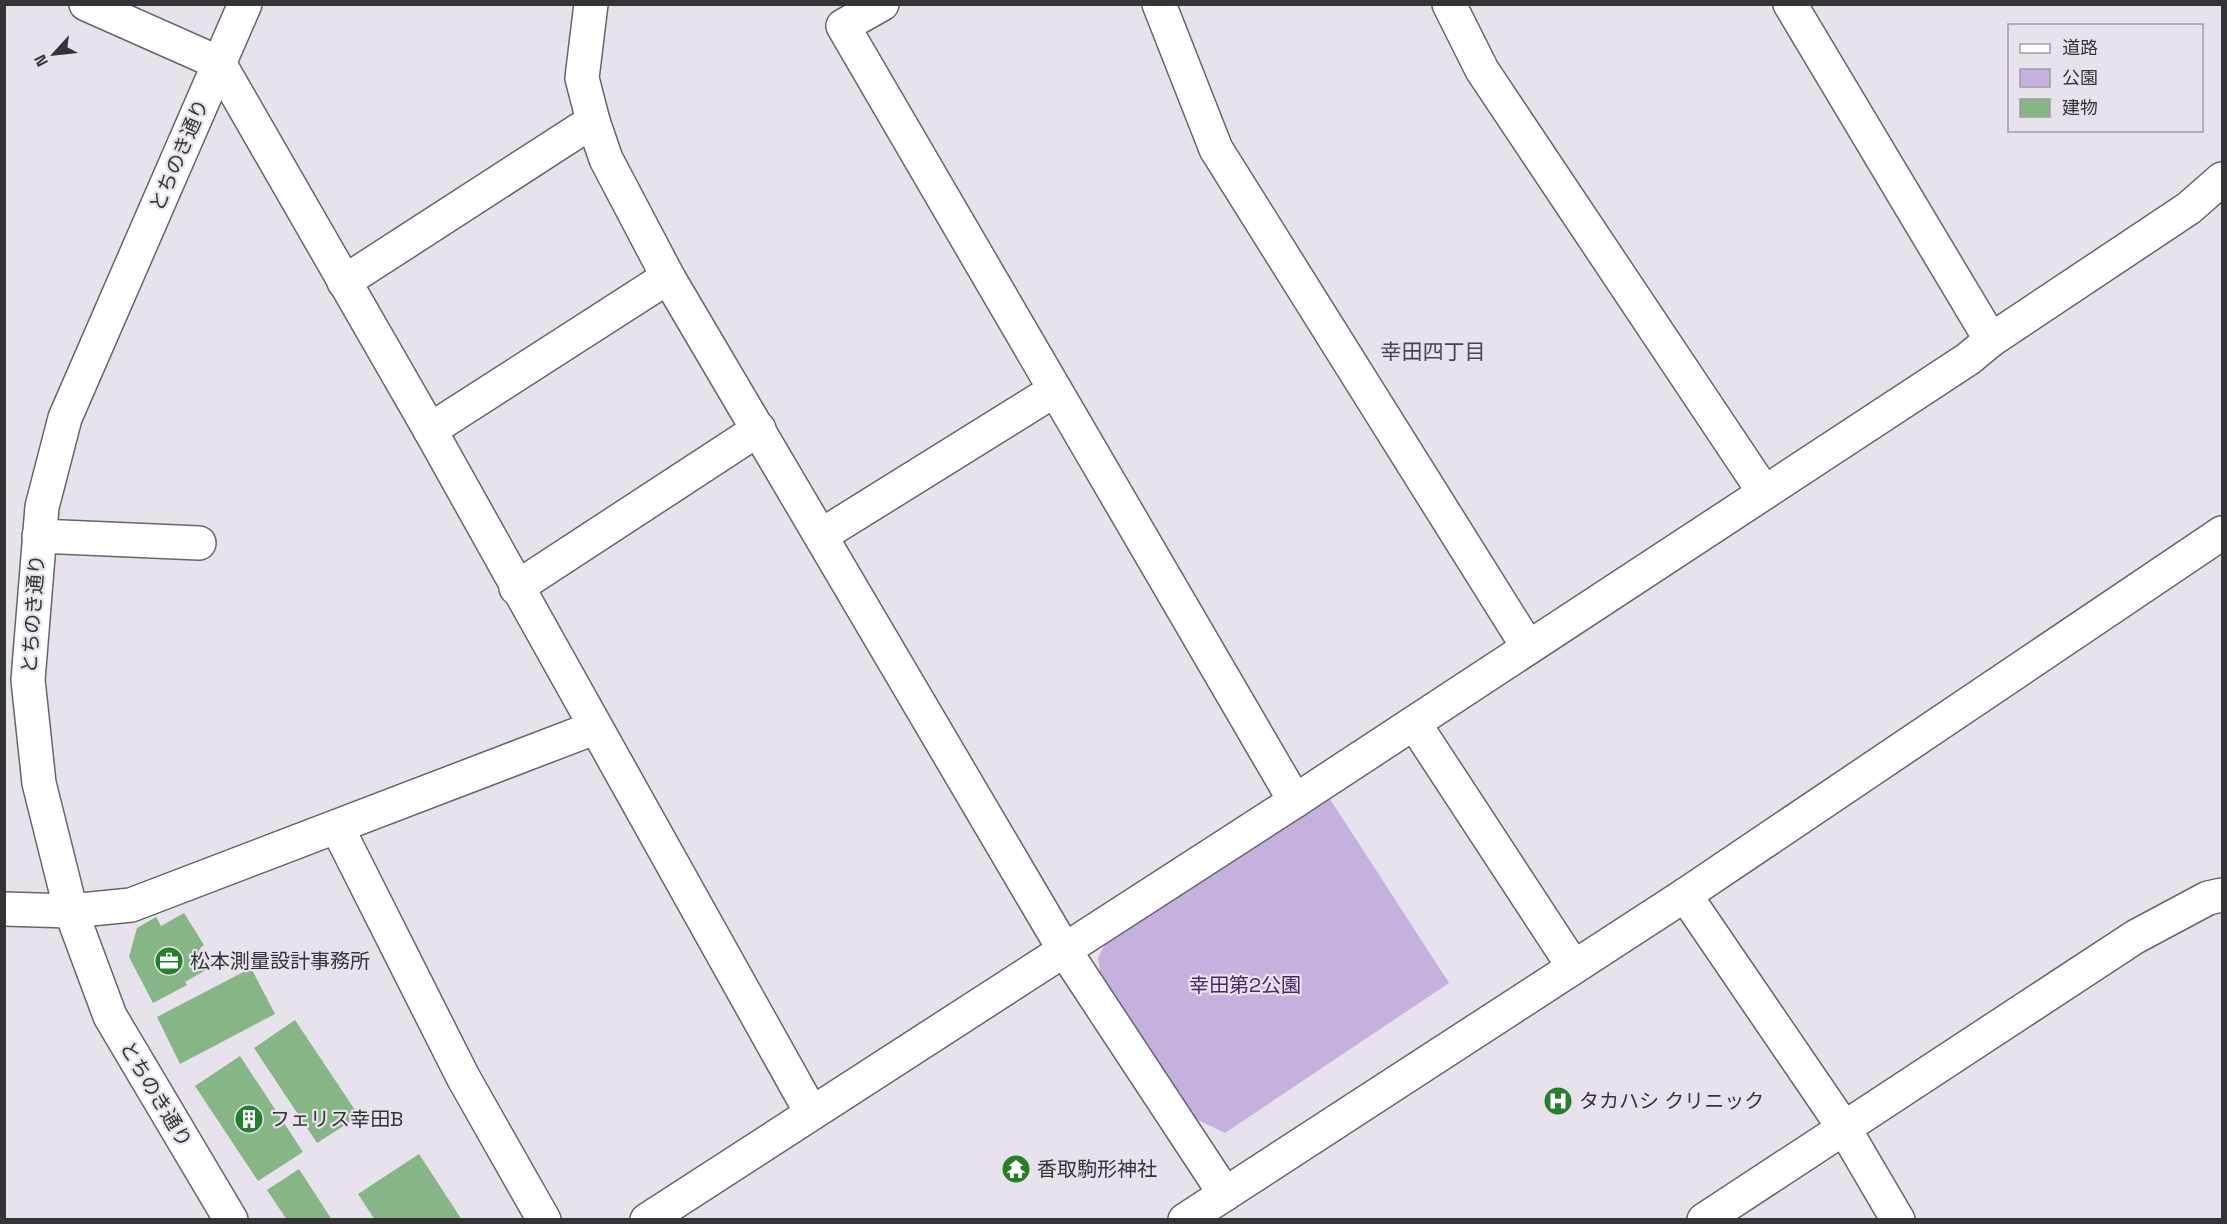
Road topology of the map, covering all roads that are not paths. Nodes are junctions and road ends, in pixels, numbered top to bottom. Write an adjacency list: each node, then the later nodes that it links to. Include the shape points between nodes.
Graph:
1 (86, 4): 8 (street)
2 (245, 4): 8 (street, とちのき通り)
3 (591, 4): 9 (street, via 582,78)
4 (882, 4): 14 (street, via 843,26)
5 (1159, 4): 23 (street, via 1216,149)
6 (1449, 4): 17 (street, via 1482,70)
7 (1790, 4): 13 (street)
8 (219, 63): 12 (street); 19 (street, とちのき通り, via 65,418 42,507)
9 (593, 121): 11 (street, via 606,159); 12 (street)
10 (2223, 179): 13 (street, via 2189,208)
11 (668, 277): 15 (street); 16 (street)
12 (344, 282): 16 (street)
13 (1990, 340): 17 (street)
14 (1055, 390): 20 (street); 26 (street)
15 (759, 429): 20 (street); 22 (street)
16 (430, 430): 22 (street)
17 (1764, 492): 23 (street)
18 (2223, 533): 28 (street)
19 (39, 536): 21 (street); 31 (street, とちのき通り, via 28,680 39,783)
20 (822, 536): 32 (street)
21 (199, 543)
22 (516, 588): 25 (street)
23 (1528, 647): 24 (street)
24 (1414, 723): 26 (street); 33 (street)
25 (594, 728): 27 (street); 34 (street)
26 (1295, 801): 32 (street)
27 (337, 827): 31 (street, via 131,905); 38 (street, via 463,1077)
28 (1685, 895): 33 (street); 35 (street)
29 (2223, 895): 35 (street, via 2208,898 2135,937)
30 (4, 909): 31 (street)
31 (71, 911): 37 (street, とちのき通り, via 110,1016)
32 (1065, 951): 34 (street); 36 (street)
33 (1573, 966): 36 (street)
34 (811, 1112): 39 (street)
35 (1844, 1128): 41 (street); 42 (street)
36 (1225, 1194): 40 (street)
37 (231, 1220)
38 (544, 1220)
39 (647, 1220)
40 (1185, 1220)
41 (1704, 1220)
42 (1898, 1220)

